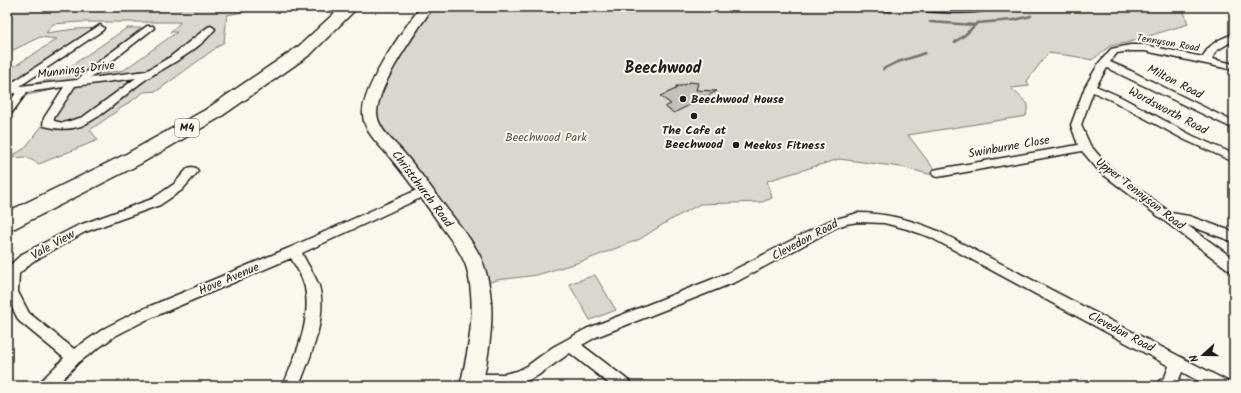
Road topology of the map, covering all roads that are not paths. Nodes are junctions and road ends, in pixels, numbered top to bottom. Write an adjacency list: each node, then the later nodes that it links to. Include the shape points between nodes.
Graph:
1 (333, 7): 30 (highway, M4, via 293,41 222,93 129,146)
2 (350, 7): 32 (highway, M4, via 305,50 212,114 133,159)
3 (427, 7): 29 (street, Christchurch Road, via 395,54 377,90 370,113 372,123 382,138)
4 (923, 7): 5 (street)
5 (927, 7): 6 (street)
6 (983, 7)
7 (100, 28): 14 (street)
8 (150, 28): 12 (street)
9 (211, 29): 18 (street, via 177,58)
10 (1234, 37): 15 (street, via 1213,48 1208,54)
11 (122, 38): 12 (street)
12 (134, 39): 19 (street)
13 (49, 52): 14 (street)
14 (63, 53): 22 (street)
15 (1207, 61): 16 (street, Tennyson Road, via 1145,48 1133,48 1114,51); 17 (street, Tennyson Road)
16 (1104, 63): 20 (street, Upper Tennyson Road); 24 (street, Milton Road)
17 (1234, 67)
18 (148, 74): 19 (street, Munnings Drive); 19 (street, via 87,119 63,126 48,124 49,118)
19 (75, 83): 21 (street, Munnings Drive)
20 (1090, 87): 25 (street, Upper Tennyson Road, via 1076,122); 26 (street, Wordsworth Road)
21 (24, 89): 22 (street, Munnings Drive); 23 (street)
22 (7, 91)
23 (7, 112)
24 (1234, 126)
25 (1085, 148): 28 (street, Swinburne Close); 31 (street, Upper Tennyson Road, via 1104,169)
26 (1234, 158)
27 (192, 170): 37 (street, Vale View, via 178,187 156,202 81,229 27,258 12,272 11,292 24,317)
28 (938, 173)
29 (425, 191): 34 (street, Hove Avenue); 39 (street, Christchurch Road, via 466,248 476,268 481,300 479,334)
30 (7, 208)
31 (1167, 216): 33 (street, via 1185,219); 35 (street, Upper Tennyson Road)
32 (7, 222)
33 (1234, 237)
34 (294, 251): 37 (street, Hove Avenue, via 141,316 110,332); 41 (street, via 313,289 313,314 308,338)
35 (1234, 266)
36 (571, 345): 38 (street, Clevedon Road, via 612,324 733,277 833,224 858,217 893,221 934,234); 39 (street, Clevedon Road, via 519,377); 42 (street)
37 (74, 357): 40 (street, Hove Avenue)
38 (1178, 362): 43 (street, via 1170,383); 44 (street, Clevedon Road)
39 (471, 384)
40 (46, 386)
41 (291, 386)
42 (624, 386)
43 (1164, 386)
44 (1222, 386)

